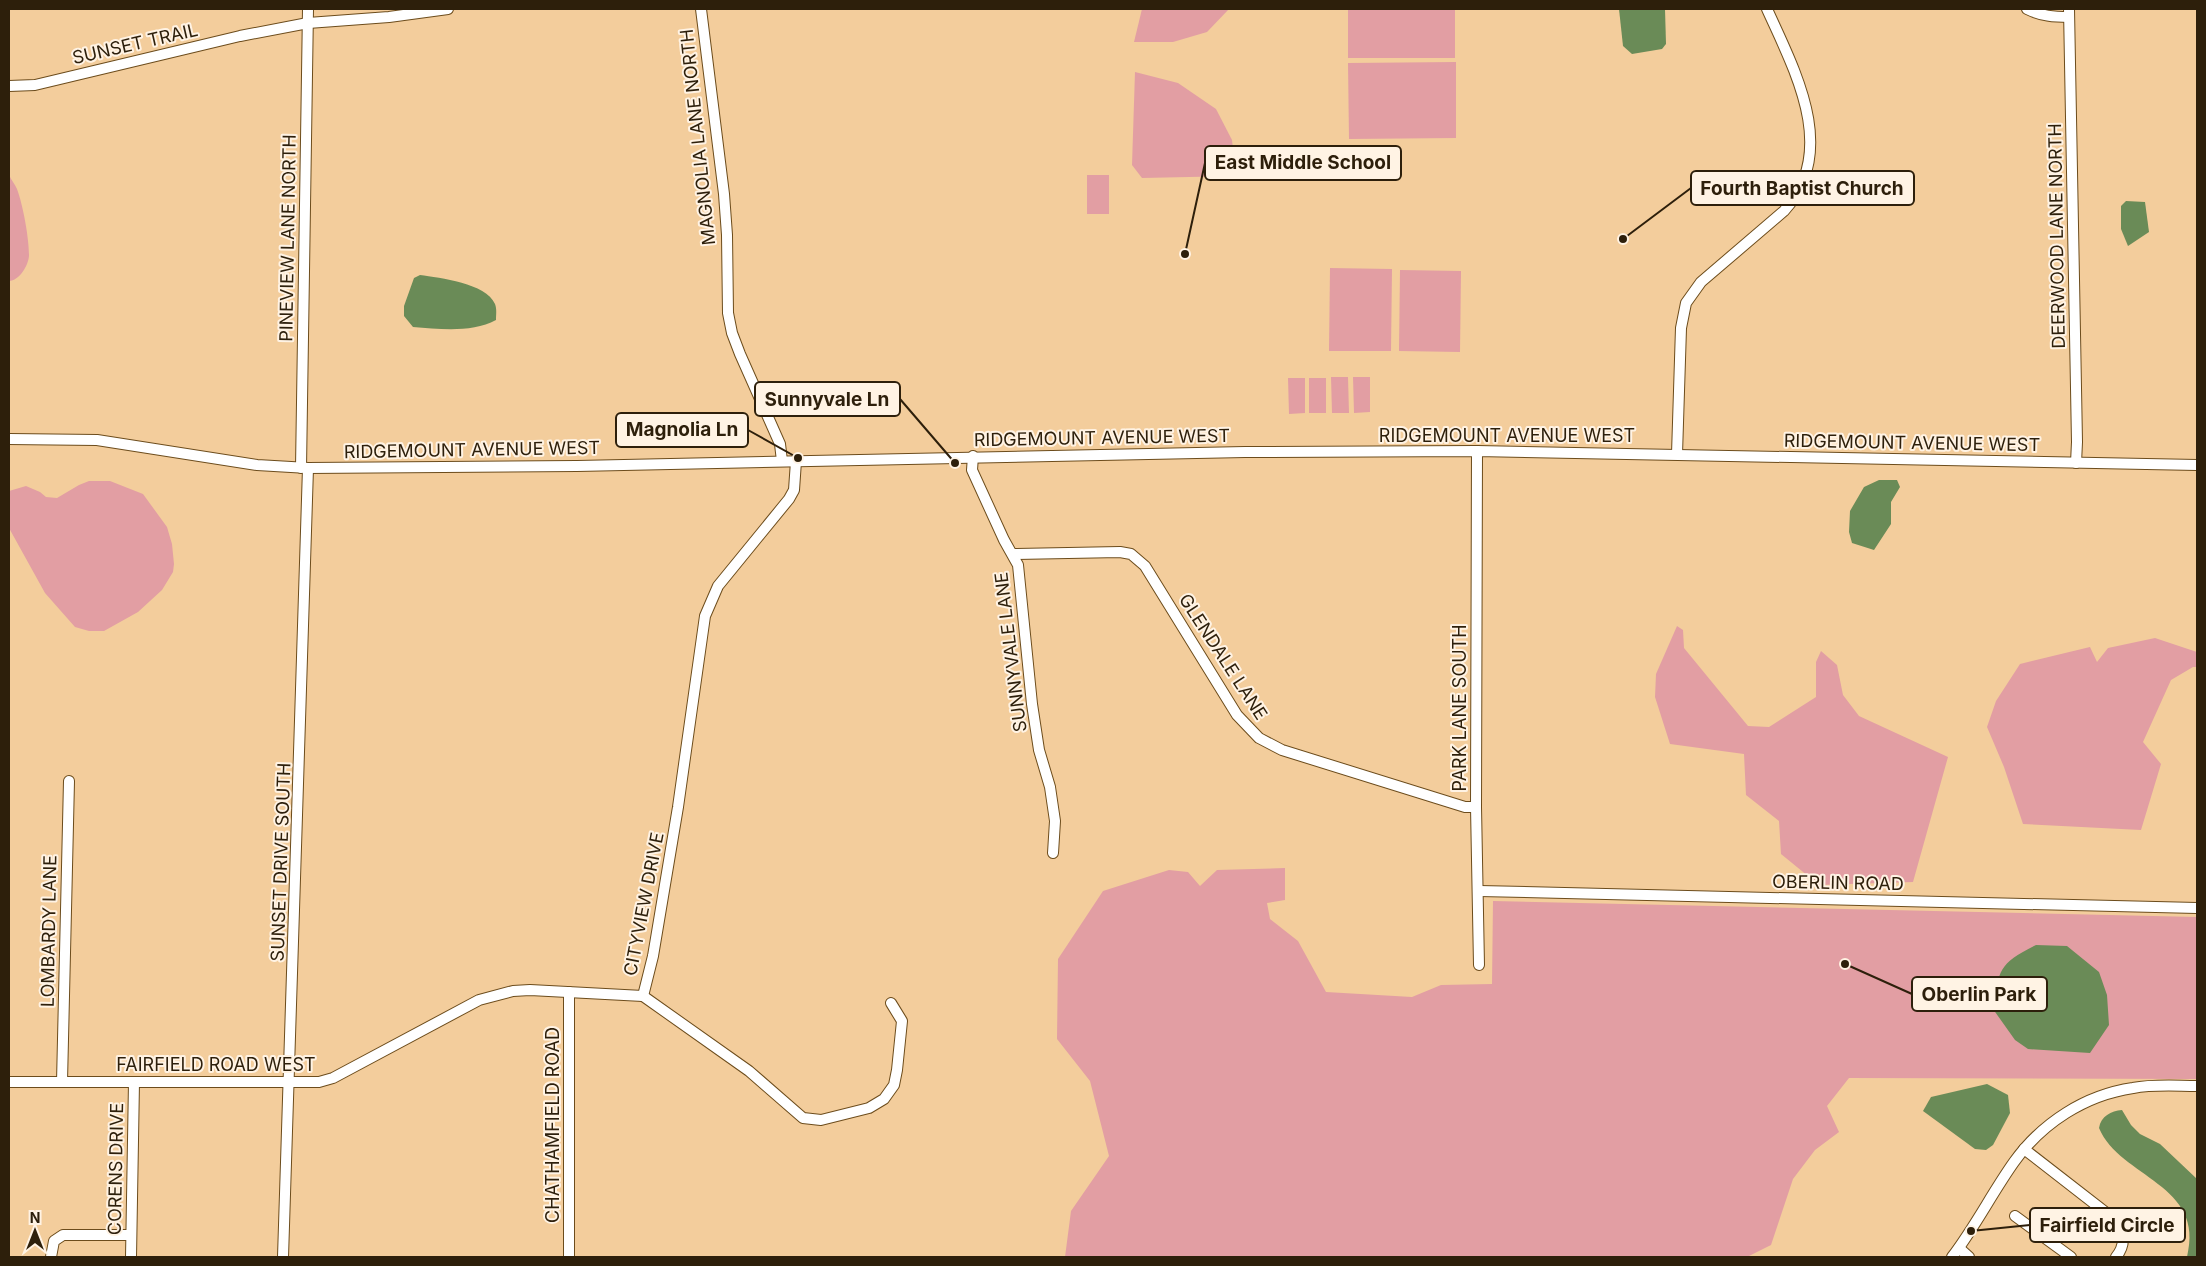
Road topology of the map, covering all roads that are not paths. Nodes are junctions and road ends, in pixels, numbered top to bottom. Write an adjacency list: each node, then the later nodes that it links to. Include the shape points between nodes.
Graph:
1 (308, 9): 7 (street, PINEVIEW LANE NORTH)
2 (448, 9): 7 (street, SUNSET TRAIL)
3 (701, 9): 13 (street, MAGNOLIA LANE NORTH, via 725,208 728,313 737,347 780,444)
4 (1767, 9): 11 (street, via 1802,90 1808,116 1810,162 1803,184 1784,211 1701,282 1686,303 1681,328)
5 (2027, 9): 6 (street, via 2051,17)
6 (2069, 13): 15 (street, DEERWOOD LANE NORTH)
7 (308, 23): 8 (street, SUNSET TRAIL, via 36,85); 17 (street, PINEVIEW LANE NORTH)
8 (9, 86)
9 (9, 439): 17 (street, RIDGEMOUNT AVENUE WEST, via 97,440 256,465)
10 (1477, 451): 11 (street, RIDGEMOUNT AVENUE WEST); 12 (street, RIDGEMOUNT AVENUE WEST); 20 (street, PARK LANE SOUTH)
11 (1678, 454): 15 (street, RIDGEMOUNT AVENUE WEST)
12 (973, 456): 14 (street, RIDGEMOUNT AVENUE WEST); 18 (street, SUNNYVALE LANE, via 972,470)
13 (782, 461): 14 (street, RIDGEMOUNT AVENUE WEST); 17 (street, RIDGEMOUNT AVENUE WEST)
14 (796, 461): 26 (street, CITYVIEW DRIVE, via 794,490 789,499 718,586 705,616 678,806 653,956)
15 (2076, 463): 16 (street, RIDGEMOUNT AVENUE WEST)
16 (2197, 465)
17 (305, 468): 31 (street, SUNSET DRIVE SOUTH)
18 (1013, 554): 20 (street, GLENDALE LANE, via 1131,554 1145,566 1237,715 1259,738 1282,750 1338,768 1465,807); 21 (street, SUNNYVALE LANE, via 1020,578 1039,750 1050,787 1055,821)
19 (69, 781): 29 (street, LOMBARDY LANE)
20 (1476, 807): 22 (street, PARK LANE SOUTH)
21 (1053, 853)
22 (1479, 891): 23 (street, OBERLIN ROAD); 24 (street, PARK LANE SOUTH)
23 (2197, 908)
24 (1479, 965)
25 (569, 992): 26 (street, FAIRFIELD ROAD WEST); 31 (street, FAIRFIELD ROAD WEST, via 513,991 479,1000 333,1078 319,1082); 40 (street, CHATHAMFIELD ROAD)
26 (643, 996): 27 (street, CITYVIEW DRIVE, via 749,1070 803,1118 821,1120 869,1108 884,1099 894,1085 902,1021)
27 (891, 1003)
28 (9, 1082): 29 (street, FAIRFIELD ROAD WEST)
29 (62, 1082): 30 (street, FAIRFIELD ROAD WEST)
30 (134, 1082): 31 (street, FAIRFIELD ROAD WEST); 35 (street, CORENS DRIVE)
31 (290, 1082): 39 (street, SUNSET DRIVE SOUTH)
32 (2197, 1086): 33 (street, via 2145,1086 2107,1094 2058,1117)
33 (2024, 1149): 36 (street); 44 (street, via 2118,1222 2123,1240 2122,1250)
34 (2015, 1216): 43 (street)
35 (132, 1235): 37 (street, via 64,1235 54,1241); 38 (street, CORENS DRIVE)
36 (1959, 1248): 41 (street); 42 (street)
37 (51, 1257)
38 (131, 1257)
39 (283, 1257)
40 (569, 1257)
41 (1952, 1257)
42 (1969, 1257)
43 (2072, 1257)
44 (2116, 1257)

